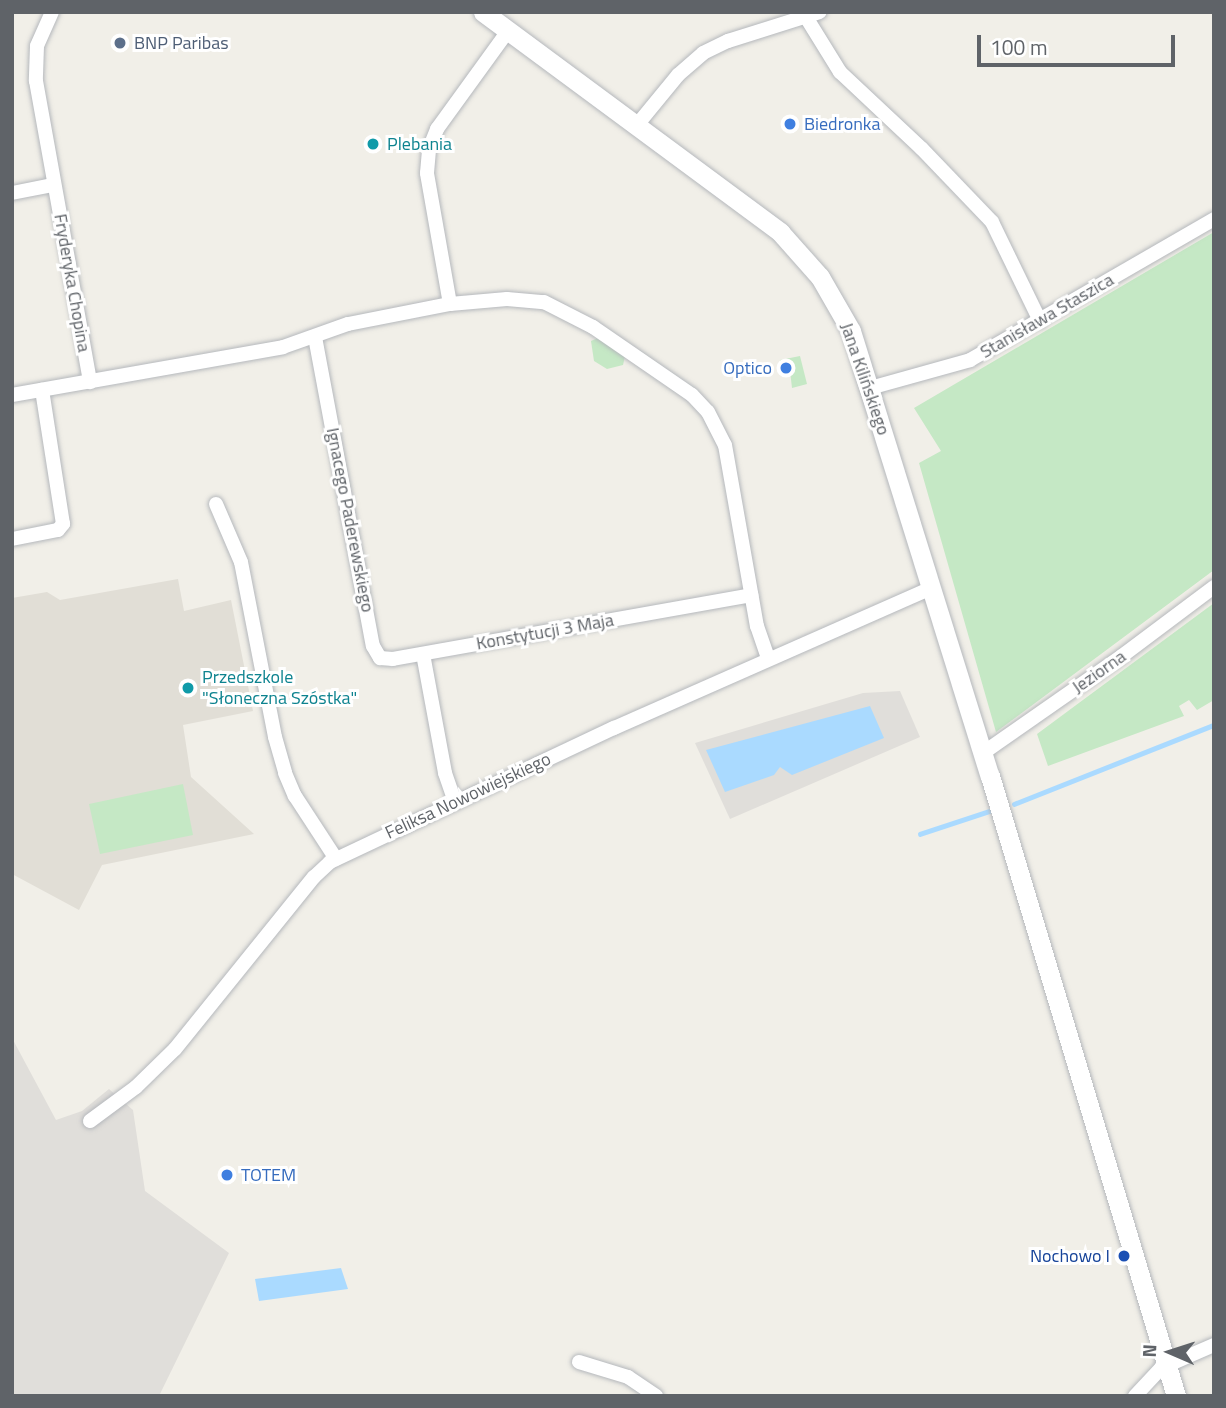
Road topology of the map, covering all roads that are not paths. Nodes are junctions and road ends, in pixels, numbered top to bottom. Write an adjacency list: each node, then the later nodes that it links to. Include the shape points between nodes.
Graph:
1 (52, 12): 7 (street, Fryderyka Chopina, via 37,46 35,69)
2 (483, 12): 5 (main road, Jana Kilińskiego)
3 (820, 12): 4 (street)
4 (806, 17): 6 (street, via 703,53 678,75); 11 (street, via 840,72 992,222)
5 (508, 31): 6 (main road, Jana Kilińskiego); 10 (street, via 437,129 429,149 427,173)
6 (637, 125): 14 (main road, Jana Kilińskiego, via 763,218 808,262 851,331)
7 (54, 185): 8 (street); 13 (street, Fryderyka Chopina)
8 (12, 193)
9 (1214, 219): 11 (street, Stanisława Staszica)
10 (450, 304): 12 (street, via 348,324); 21 (street, via 532,299 557,307 701,403 725,445)
11 (1040, 321): 14 (street, Stanisława Staszica, via 961,363)
12 (315, 337): 13 (street, via 283,348); 22 (street, Ignacego Paderewskiego, via 375,651 388,660)
13 (90, 382): 15 (street)
14 (870, 388): 20 (main road, Jana Kilińskiego)
15 (42, 390): 16 (street); 18 (street, via 62,528)
16 (12, 395)
17 (216, 504): 26 (street, via 242,562 285,773)
18 (12, 539)
19 (1214, 587): 24 (street, Jeziorna)
20 (932, 588): 23 (street, Feliksa Nowowiejskiego); 24 (main road, Jana Kilińskiego)
21 (751, 594): 22 (street, Konstytucji 3 Maja); 23 (street)
22 (423, 654): 25 (street, via 445,773)
23 (768, 658): 25 (street, Feliksa Nowowiejskiego)
24 (983, 753): 30 (main road, Jana Kilińskiego)
25 (455, 802): 26 (street, Feliksa Nowowiejskiego)
26 (336, 859): 27 (street, Feliksa Nowowiejskiego, via 316,875 175,1049)
27 (90, 1121)
28 (1214, 1345): 30 (street)
29 (579, 1362): 31 (street, via 628,1377)
30 (1167, 1366): 32 (street, via 1149,1377); 33 (main road, Jana Kilińskiego)
31 (656, 1396)
32 (1135, 1396)
33 (1176, 1396)

